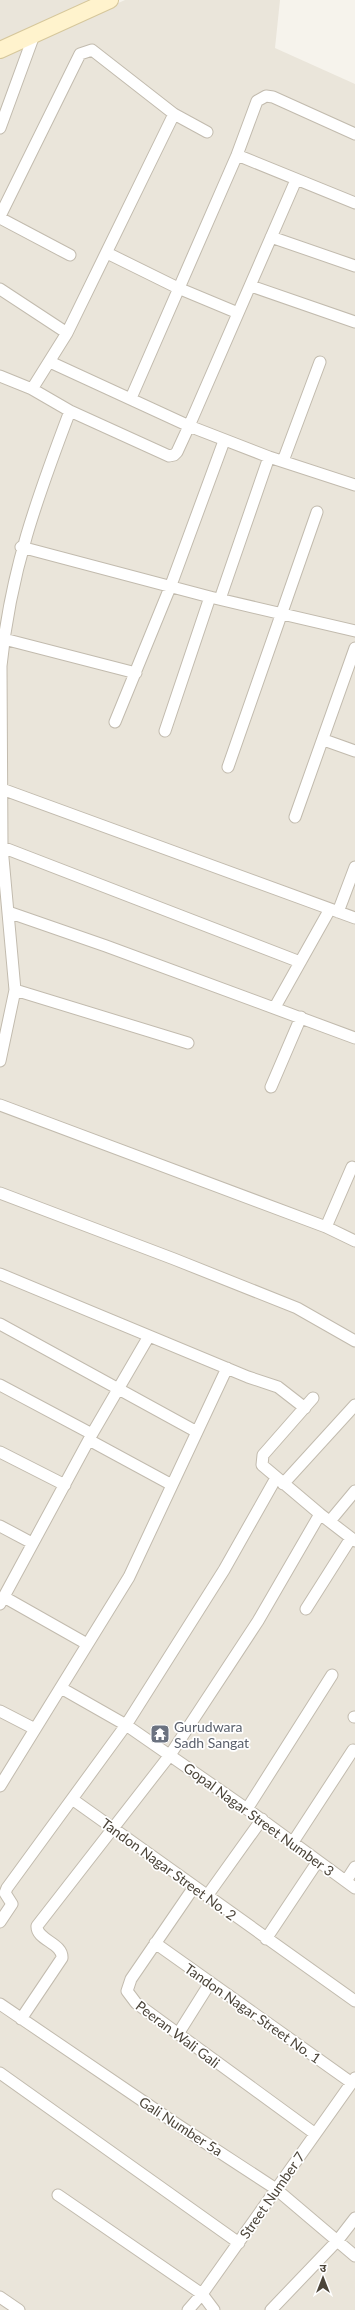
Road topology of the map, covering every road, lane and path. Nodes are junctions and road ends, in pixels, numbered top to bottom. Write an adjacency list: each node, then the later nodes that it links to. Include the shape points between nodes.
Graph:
1 (110, 0): 2 (street)
2 (34, 35): 3 (street); 5 (street)
3 (0, 50)
4 (174, 114): 6 (street); 11 (street, via 92,50 80,54); 13 (street)
5 (0, 128)
6 (207, 132)
7 (355, 134): 8 (street, via 266,96 257,101)
8 (237, 155): 9 (street); 17 (street)
9 (296, 180): 10 (street); 12 (street)
10 (355, 203)
11 (0, 217): 14 (street)
12 (271, 237): 15 (street); 16 (street)
13 (107, 253): 17 (street); 21 (street)
14 (70, 255)
15 (355, 266)
16 (251, 286): 19 (street); 20 (street)
17 (178, 288): 19 (street); 26 (street)
18 (0, 290): 21 (street)
19 (238, 313): 28 (street)
20 (355, 322)
21 (67, 333): 22 (street)
22 (50, 362): 25 (street); 26 (street)
23 (320, 362): 31 (street)
24 (0, 376): 25 (street)
25 (32, 389): 27 (street)
26 (131, 398): 28 (street)
27 (70, 411): 28 (street, via 169,456 174,456 177,452); 34 (street)
28 (189, 426): 29 (street)
29 (224, 441): 30 (street); 35 (street)
30 (269, 457): 31 (street); 36 (street)
31 (283, 461): 32 (street)
32 (355, 485)
33 (317, 512): 37 (street)
34 (21, 547): 35 (street); 39 (street)
35 (171, 585): 36 (street); 41 (street)
36 (215, 598): 37 (street); 44 (street)
37 (283, 614): 38 (street); 47 (street)
38 (355, 631)
39 (4, 639): 41 (street); 42 (street)
40 (355, 648): 45 (street)
41 (136, 673): 43 (street)
42 (1, 715): 48 (street)
43 (115, 722)
44 (165, 731)
45 (324, 740): 46 (street); 49 (street)
46 (355, 752)
47 (228, 767)
48 (2, 789): 50 (street); 52 (street)
49 (295, 817)
50 (2, 847): 53 (street); 55 (street)
51 (355, 867): 52 (street)
52 (334, 911): 54 (street); 55 (street)
53 (8, 912): 56 (street); 57 (street)
54 (355, 918)
55 (300, 962): 57 (street)
56 (15, 990): 59 (street); 61 (street)
57 (275, 1007): 58 (street)
58 (301, 1017): 60 (street); 63 (street)
59 (3, 1036): 62 (street)
60 (355, 1038)
61 (188, 1043)
62 (0, 1061)
63 (271, 1087)
64 (0, 1106): 67 (street)
65 (352, 1167): 67 (street)
66 (0, 1193): 72 (street, via 297,1308)
67 (326, 1227): 68 (street)
68 (355, 1241)
69 (0, 1274): 71 (street)
70 (0, 1324): 75 (street)
71 (149, 1336): 73 (street); 75 (street)
72 (355, 1341)
73 (227, 1368): 78 (street, via 278,1387); 79 (street)
74 (0, 1385): 80 (street)
75 (119, 1390): 79 (street); 80 (street)
76 (313, 1398): 78 (street)
77 (355, 1405): 82 (street)
78 (305, 1408): 82 (street, via 263,1455 262,1465)
79 (197, 1432): 84 (street)
80 (91, 1437): 83 (street); 84 (street)
81 (0, 1452): 83 (street)
82 (280, 1481): 86 (street); 97 (street)
83 (65, 1485): 90 (street)
84 (172, 1485): 93 (street, via 129,1577)
85 (355, 1491): 87 (street)
86 (320, 1514): 87 (street); 100 (street, via 258,1621)
87 (330, 1521): 89 (street)
88 (0, 1526): 90 (street)
89 (353, 1539): 92 (street)
90 (32, 1543): 91 (street)
91 (1, 1602): 93 (street)
92 (306, 1609)
93 (87, 1644): 95 (street)
94 (332, 1675): 103 (street)
95 (61, 1688): 97 (street, Gopal Nagar Street Number 3); 98 (street)
96 (0, 1711): 98 (street)
97 (126, 1725): 100 (street, Gopal Nagar Street Number 3); 102 (street)
98 (35, 1729): 101 (street)
99 (353, 1750): 106 (street)
100 (170, 1755): 103 (street, Gopal Nagar Street Number 3); 105 (street)
101 (1, 1782)
102 (72, 1799): 105 (street, Tandon Nagar Street No. 2); 112 (street, via 7,1888 5,1893 12,1904)
103 (247, 1809): 104 (street, Gopal Nagar Street Number 3)
104 (262, 1819): 106 (street, Gopal Nagar Street Number 3); 111 (street)
105 (113, 1827): 110 (street, Tandon Nagar Street No. 2); 118 (street, via 37,1926 38,1932 60,1950 62,1958)
106 (293, 1842): 107 (street, Gopal Nagar Street Number 3)
107 (318, 1861): 109 (street, Gopal Nagar Street Number 3); 113 (street)
108 (355, 1867): 109 (street)
109 (351, 1884)
110 (194, 1886): 111 (street, Tandon Nagar Street No. 2); 114 (street, Peeran Wali Gali)
111 (207, 1896): 113 (street, Tandon Nagar Street No. 2)
112 (0, 1922)
113 (266, 1939): 116 (street, Tandon Nagar Street No. 2)
114 (155, 1944): 115 (street, Tandon Nagar Street No. 1); 119 (street, Peeran Wali Gali, via 131,1979 127,1991 136,2003)
115 (210, 1983): 119 (street); 121 (street, Tandon Nagar Street No. 1)
116 (355, 2001)
117 (0, 2004): 118 (street, Gali Number 5a)
118 (21, 2019): 123 (street, Gali Number 5a)
119 (178, 2034): 122 (street, Peeran Wali Gali)
120 (0, 2073): 127 (street)
121 (353, 2080): 122 (street, Street Number 7)
122 (314, 2134): 123 (street, Street Number 7)
123 (276, 2189): 126 (street, Gali Number 5a); 127 (street, Street Number 7)
124 (58, 2195): 129 (street)
125 (355, 2218): 126 (street)
126 (338, 2240): 128 (street, Gali Number 5a); 134 (street)
127 (239, 2243): 129 (street, Street Number 7)
128 (355, 2256)
129 (202, 2294): 132 (street, Street Number 7); 133 (street)
130 (0, 2297): 131 (street)
131 (19, 2310)
132 (188, 2310)
133 (214, 2310)
134 (271, 2310)

